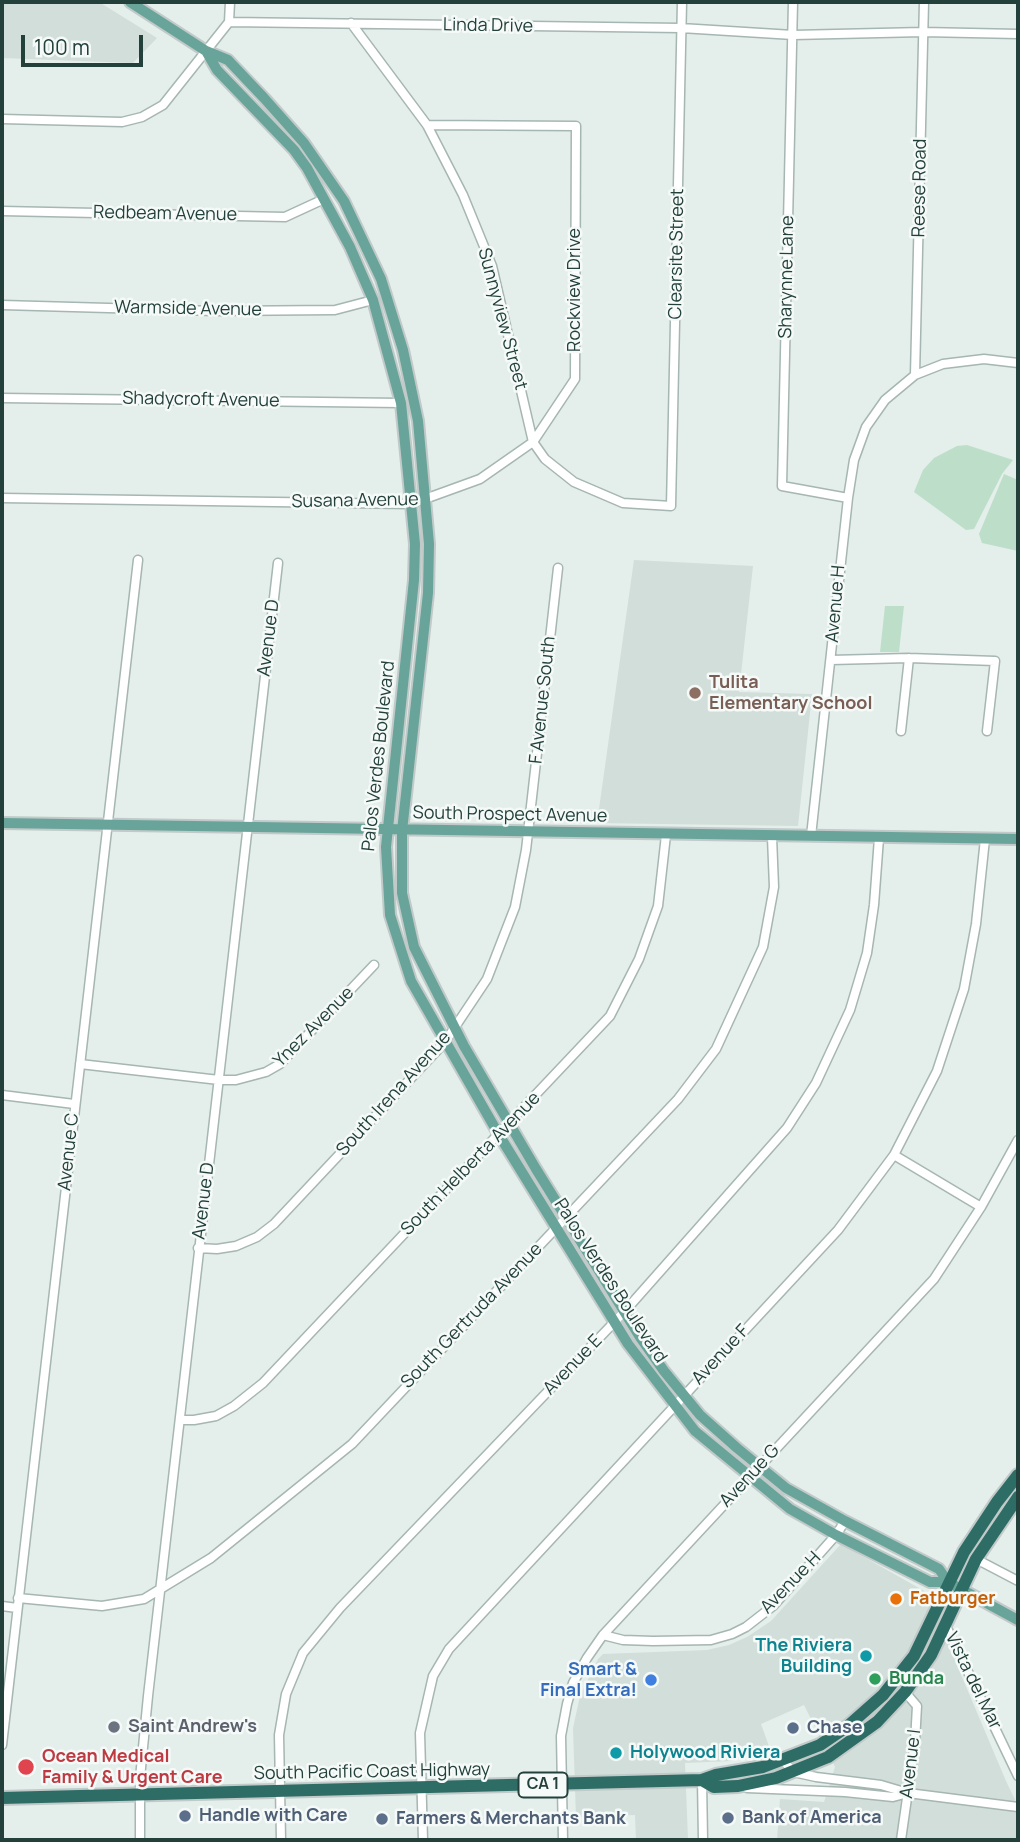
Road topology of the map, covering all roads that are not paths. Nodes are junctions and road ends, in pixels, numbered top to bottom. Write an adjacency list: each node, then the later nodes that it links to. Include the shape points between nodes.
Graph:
1 (131, 2): 12 (main road, Palos Verdes Boulevard)
2 (230, 2): 6 (street)
3 (682, 2): 8 (street, Clearsite Street)
4 (793, 2): 11 (street, Sharynne Lane)
5 (924, 2): 9 (street, Reese Road)
6 (229, 22): 7 (street, Linda Drive); 12 (street)
7 (351, 23): 8 (street, Linda Drive); 14 (street, Sunnyview Street)
8 (681, 28): 11 (street, Linda Drive); 29 (street, Clearsite Street, via 671,506 623,503 574,482 545,459)
9 (923, 32): 10 (street, Linda Drive); 11 (street, Linda Drive); 26 (street, Reese Road)
10 (1018, 33)
11 (793, 35): 31 (street, Sharynne Lane, via 782,486)
12 (206, 51): 13 (street, via 163,105 142,117 122,122); 15 (main road, Palos Verdes Boulevard, via 228,60); 16 (main road, Palos Verdes Boulevard, via 217,69)
13 (2, 119)
14 (427, 125): 29 (street, Sunnyview Street, via 492,266); 29 (street, Rockview Drive, via 576,126 575,379)
15 (304, 143): 16 (main road); 19 (main road, Palos Verdes Boulevard, via 344,201)
16 (293, 150): 17 (main road, Palos Verdes Boulevard)
17 (324, 199): 18 (street, Redbeam Avenue, via 285,217); 20 (main road, Palos Verdes Boulevard)
18 (2, 211)
19 (363, 240): 20 (main road); 23 (main road, Palos Verdes Boulevard, via 381,279)
20 (350, 247): 21 (main road, Palos Verdes Boulevard)
21 (373, 300): 22 (street, Warmside Avenue, via 335,310); 24 (main road, Palos Verdes Boulevard)
22 (2, 305)
23 (401, 345): 24 (main road); 32 (main road, Palos Verdes Boulevard, via 418,421)
24 (386, 349): 28 (main road, Palos Verdes Boulevard)
25 (1018, 363): 26 (street, via 984,359 943,364)
26 (915, 375): 31 (street, Avenue H, via 885,400 866,427 854,460)
27 (2, 398): 28 (street, Shadycroft Avenue)
28 (401, 402): 33 (main road, Palos Verdes Boulevard)
29 (533, 442): 32 (street, Susana Avenue, via 480,479)
30 (2, 498): 33 (street, Susana Avenue)
31 (848, 498): 38 (street, Avenue H)
32 (424, 501): 33 (street, Susana Avenue); 45 (main road, Palos Verdes Boulevard, via 428,593)
33 (411, 504): 44 (main road, Palos Verdes Boulevard, via 414,580)
34 (138, 559): 42 (street, Avenue C)
35 (278, 563): 43 (street, Avenue D)
36 (558, 568): 46 (street, F Avenue South)
37 (909, 658): 38 (street); 39 (street); 40 (street, via 995,661)
38 (831, 660): 48 (street, Avenue H)
39 (901, 731)
40 (987, 731)
41 (2, 823): 42 (main road, South Prospect Avenue)
42 (107, 825): 43 (main road, South Prospect Avenue); 56 (street, Avenue C)
43 (246, 829): 44 (main road, South Prospect Avenue); 57 (street, Avenue D)
44 (387, 830): 45 (main road, South Prospect Avenue); 55 (main road, Palos Verdes Boulevard, via 390,915 411,981)
45 (402, 831): 46 (main road, South Prospect Avenue); 54 (main road, Palos Verdes Boulevard, via 402,893 414,947)
46 (527, 832): 47 (main road, South Prospect Avenue); 54 (street, South Irena Avenue, via 514,907 486,979)
47 (666, 835): 49 (main road, South Prospect Avenue); 60 (street, South Helberta Avenue, via 658,906 639,959 610,1016)
48 (811, 836): 49 (main road, South Prospect Avenue); 50 (main road, South Prospect Avenue)
49 (772, 837): 65 (street, South Gertruda Avenue, via 774,887 763,947 716,1049 678,1099)
50 (879, 838): 51 (main road, South Prospect Avenue); 68 (street, Avenue E, via 867,953 850,1010 816,1083 787,1128)
51 (985, 839): 52 (main road, South Prospect Avenue); 63 (street, Avenue F, via 964,989 937,1071)
52 (1018, 839)
53 (374, 965): 57 (street, Ynez Avenue, via 280,1064 253,1076)
54 (455, 1028): 55 (street, South Irena Avenue); 60 (main road, Palos Verdes Boulevard)
55 (445, 1042): 61 (main road, Palos Verdes Boulevard); 67 (street, South Irena Avenue, via 274,1224 236,1246)
56 (80, 1064): 57 (street, Ynez Avenue); 59 (street, Avenue C)
57 (219, 1080): 67 (street, Avenue D)
58 (2, 1095): 59 (street)
59 (74, 1104): 84 (street, Avenue C)
60 (510, 1124): 61 (street, South Helberta Avenue); 65 (main road, Palos Verdes Boulevard)
61 (499, 1135): 66 (main road, Palos Verdes Boulevard); 72 (street, South Helberta Avenue, via 263,1383 216,1416)
62 (1018, 1140): 64 (street, Avenue G)
63 (894, 1155): 64 (street); 70 (street, Avenue F, via 838,1230)
64 (981, 1207): 73 (street, Avenue G, via 934,1279)
65 (567, 1217): 66 (street, South Gertruda Avenue); 68 (main road, Palos Verdes Boulevard)
66 (555, 1229): 69 (main road, Palos Verdes Boulevard); 82 (street, South Gertruda Avenue, via 352,1444 211,1558)
67 (198, 1248): 72 (street, Avenue D)
68 (625, 1311): 69 (street, Avenue E); 70 (main road, Palos Verdes Boulevard)
69 (615, 1322): 71 (main road, Palos Verdes Boulevard); 99 (street, Avenue E, via 340,1608 303,1653 281,1720)
70 (683, 1395): 71 (street, Avenue F); 73 (main road, Palos Verdes Boulevard)
71 (674, 1405): 75 (main road, Palos Verdes Boulevard, via 695,1432); 98 (street, Avenue F, via 449,1649 433,1676 424,1708)
72 (181, 1420): 82 (street, Avenue D)
73 (760, 1467): 75 (street, Avenue G); 77 (main road, Palos Verdes Boulevard, via 786,1488)
74 (1018, 1475): 81 (highway, South Pacific Coast Highway / CA 1)
75 (749, 1477): 78 (main road, Palos Verdes Boulevard); 88 (street, Avenue G)
76 (1018, 1497): 79 (highway, South Pacific Coast Highway / CA 1)
77 (845, 1521): 78 (street, Avenue H); 81 (main road, Palos Verdes Boulevard, via 939,1569)
78 (836, 1535): 81 (main road, Palos Verdes Boulevard, via 933,1583); 88 (street, Avenue H, via 774,1606 732,1634 711,1640 653,1641)
79 (976, 1559): 80 (street); 83 (highway, South Pacific Coast Highway / CA 1)
80 (1018, 1581)
81 (948, 1582): 83 (main road, Palos Verdes Boulevard); 89 (highway, South Pacific Coast Highway / CA 1)
82 (160, 1590): 84 (street, South Gertruda Avenue, via 144,1600 102,1606); 101 (street, Avenue D)
83 (960, 1590): 86 (main road, Palos Verdes Boulevard); 87 (highway, South Pacific Coast Highway / CA 1)
84 (18, 1603): 85 (street, South Gertruda Avenue); 91 (street, Avenue C)
85 (2, 1606)
86 (1018, 1620)
87 (945, 1624): 90 (highway, South Pacific Coast Highway / CA 1, via 931,1655); 94 (street, Vista del Mar)
88 (603, 1635): 96 (street, Avenue G, via 573,1683 567,1704 561,1736)
89 (914, 1656): 90 (highway, via 916,1662 901,1684); 92 (highway, South Pacific Coast Highway / CA 1, via 883,1695 848,1727)
90 (905, 1692): 93 (highway, South Pacific Coast Highway / CA 1, via 859,1737); 100 (street, Avenue I, via 917,1706)
91 (2, 1745)
92 (783, 1760): 93 (street); 95 (highway, South Pacific Coast Highway / CA 1)
93 (793, 1772): 97 (highway, South Pacific Coast Highway / CA 1); 100 (street)
94 (1018, 1776)
95 (702, 1780): 96 (highway, South Pacific Coast Highway / CA 1); 97 (highway, South Pacific Coast Highway / CA 1, via 714,1787); 108 (street)
96 (561, 1785): 98 (highway, South Pacific Coast Highway / CA 1); 107 (street, Avenue G)
97 (738, 1786): 100 (street, via 893,1797)
98 (422, 1789): 99 (highway, South Pacific Coast Highway / CA 1); 106 (street, Avenue F)
99 (280, 1792): 101 (highway, South Pacific Coast Highway / CA 1); 105 (street, Avenue E)
100 (908, 1793): 103 (street); 109 (street, Avenue I)
101 (140, 1795): 102 (highway, South Pacific Coast Highway / CA 1); 104 (street, Avenue D)
102 (2, 1798)
103 (1018, 1807)
104 (140, 1840)
105 (281, 1840)
106 (423, 1840)
107 (563, 1840)
108 (703, 1840)
109 (901, 1840)

